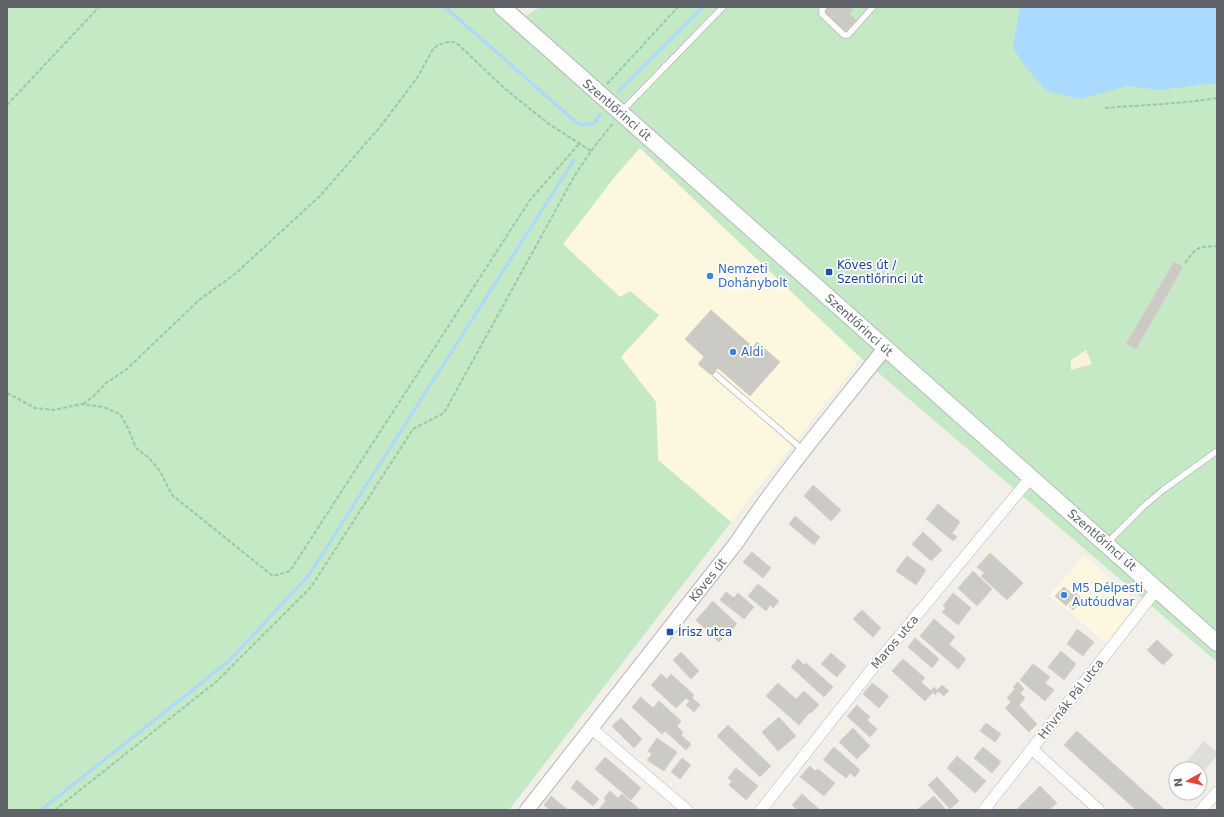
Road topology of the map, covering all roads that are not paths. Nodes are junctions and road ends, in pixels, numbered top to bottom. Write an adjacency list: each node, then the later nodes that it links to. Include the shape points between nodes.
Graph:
1 (502, 7): 5 (main road, Szentlőrinci út)
2 (723, 7): 5 (lane)
3 (824, 7): 4 (lane, via 822,14 848,35)
4 (873, 7)
5 (621, 113): 6 (main road, Szentlőrinci út)
6 (885, 348): 8 (street, Köves út); 10 (main road, Szentlőrinci út)
7 (716, 375): 8 (lane)
8 (804, 450): 14 (street, Köves út, via 737,542)
9 (1217, 451): 11 (lane, via 1158,494)
10 (1031, 477): 11 (main road, Szentlőrinci út); 19 (street, Maros utca, via 872,669)
11 (1106, 544): 12 (main road, Szentlőrinci út)
12 (1157, 589): 13 (main road, Szentlőrinci út); 15 (street, Hrivnák Pál utca)
13 (1217, 642)
14 (590, 728): 17 (street, Köves út); 18 (street)
15 (1032, 749): 20 (street, Hrivnák Pál utca); 21 (street)
16 (1215, 798): 22 (street)
17 (527, 810)
18 (687, 810)
19 (761, 810)
20 (984, 810)
21 (1099, 810)
22 (1201, 810)

